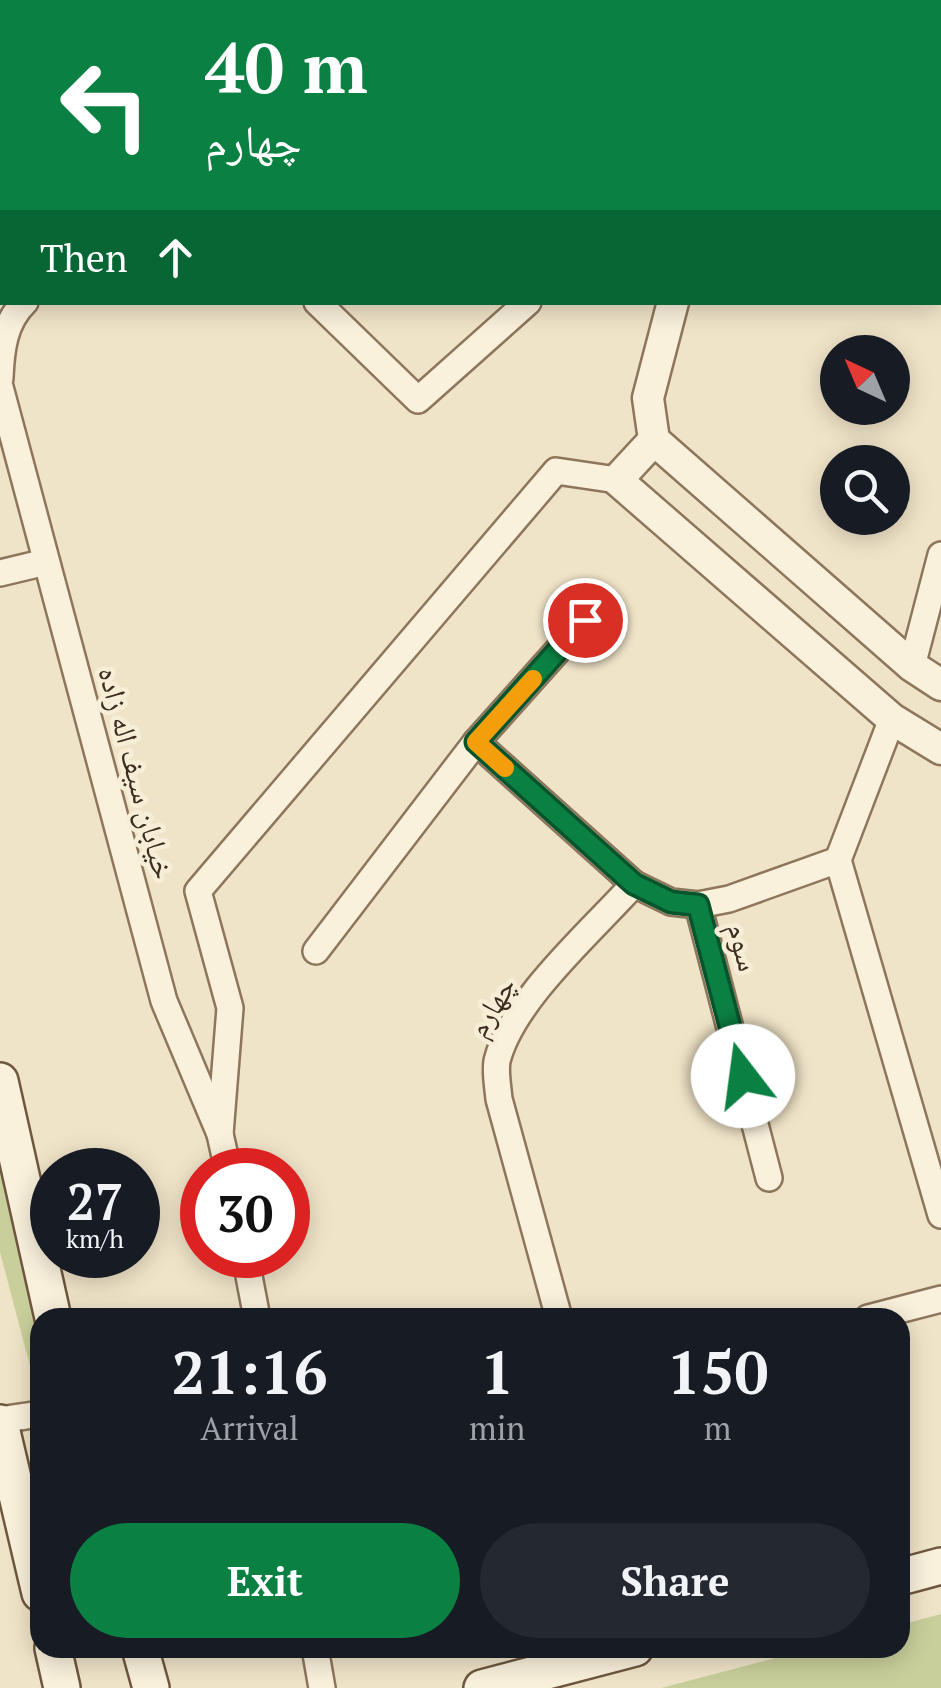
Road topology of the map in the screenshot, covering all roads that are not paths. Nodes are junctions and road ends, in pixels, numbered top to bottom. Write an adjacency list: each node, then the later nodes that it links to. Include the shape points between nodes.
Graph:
1 (22, 305): 5 (street, via 2,346)
2 (319, 305): 3 (street, via 418,400)
3 (525, 305)
4 (672, 305): 7 (street, via 648,398)
5 (0, 378)
6 (0, 387): 10 (street, خیابان سیف اله زاده)
7 (654, 440): 8 (street); 13 (street)
8 (617, 480): 15 (street); 23 (street, via 556,471 198,891 230,1008)
9 (941, 556): 13 (street)
10 (46, 562): 11 (street); 23 (street, خیابان سیف اله زاده, via 164,1001)
11 (0, 573)
12 (585, 620): 16 (street)
13 (912, 666): 14 (street)
14 (941, 685)
15 (892, 719): 17 (street); 18 (street)
16 (476, 742): 19 (street); 21 (street)
17 (941, 749)
18 (838, 860): 20 (street, سوم); 26 (street)
19 (634, 884): 20 (street, via 671,902); 31 (street, چهارم, via 528,1001 496,1065 498,1100)
20 (698, 905): 25 (street, سوم)
21 (316, 951)
22 (0, 1081): 29 (main road)
23 (220, 1134): 24 (street, خیابان سیف اله زاده)
24 (223, 1148)
25 (770, 1178)
26 (941, 1215)
27 (249, 1278): 30 (street)
28 (941, 1299): 32 (street)
29 (52, 1308)
30 (255, 1308)
31 (555, 1308)
32 (906, 1308)
33 (30, 1416): 34 (street)
34 (0, 1421): 35 (main road)
35 (30, 1549)
36 (941, 1566): 37 (main road)
37 (910, 1574)
38 (55, 1658): 42 (main road)
39 (143, 1658): 43 (main road)
40 (318, 1658): 44 (street)
41 (596, 1658): 45 (main road)
42 (62, 1688)
43 (151, 1688)
44 (322, 1688)
45 (482, 1688)

